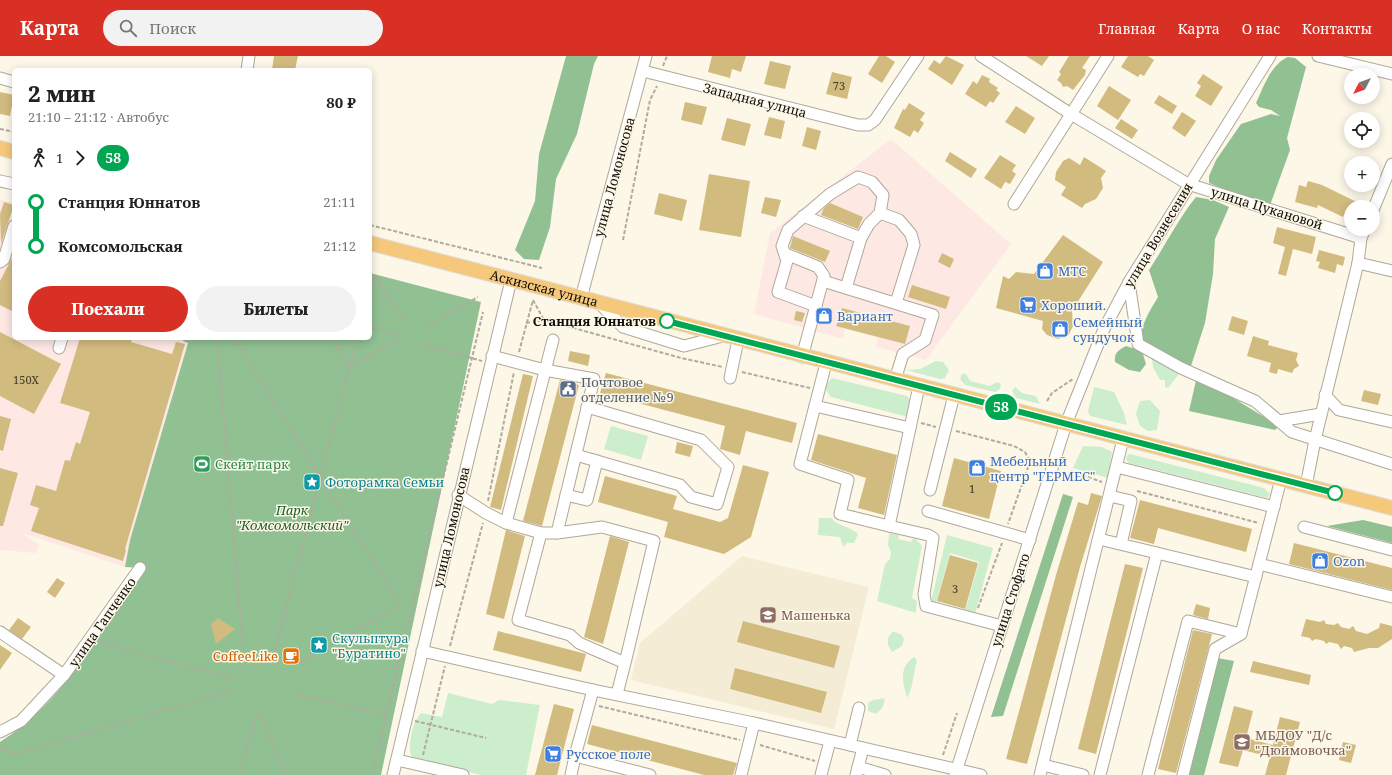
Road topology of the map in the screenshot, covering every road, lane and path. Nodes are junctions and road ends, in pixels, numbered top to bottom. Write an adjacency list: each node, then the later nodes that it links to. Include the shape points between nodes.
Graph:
1 (249, 56): 9 (street)
2 (646, 56): 11 (street, улица Ломоносова)
3 (667, 56): 10 (path)
4 (918, 56): 11 (street, Западная улица, via 875,120 868,126 851,124)
5 (981, 56): 16 (street, улица Цукановой)
6 (1108, 56): 16 (street)
7 (1270, 56): 24 (street, улица Вознесения)
8 (1318, 56): 12 (street)
9 (246, 68)
10 (662, 69)
11 (642, 71): 49 (street, улица Ломоносова)
12 (1392, 74)
13 (0, 78): 14 (street)
14 (12, 81)
15 (657, 85): 34 (path, via 650,100)
16 (1071, 114): 24 (street, улица Цукановой); 26 (street)
17 (0, 129): 18 (path)
18 (12, 132)
19 (0, 148): 20 (main road)
20 (12, 151)
21 (1392, 164): 25 (street)
22 (0, 181): 23 (street)
23 (12, 184)
24 (1188, 184): 30 (street, улица Цукановой); 45 (street, улица Вознесения)
25 (1377, 200)
26 (1014, 204)
27 (880, 213): 28 (street, via 883,195 872,182 858,177 830,194); 33 (street, via 869,224); 52 (street, via 899,220 911,234 914,245)
28 (803, 216): 33 (street); 36 (street, via 788,230 782,246)
29 (372, 226): 39 (path)
30 (1344, 228)
31 (12, 233): 37 (street, via 4,259)
32 (1362, 236): 38 (street)
33 (861, 238): 47 (street)
34 (623, 240)
35 (372, 244): 43 (main road, Аскизская улица)
36 (786, 254): 44 (street, via 818,267 824,276); 53 (street, via 778,292)
37 (0, 262)
38 (1358, 263): 40 (street); 80 (street)
39 (542, 268)
40 (1392, 271)
41 (375, 276): 42 (path); 46 (path); 56 (path)
42 (372, 278)
43 (511, 280): 49 (main road, Аскизская улица); 71 (street, улица Ломоносова)
44 (823, 281): 47 (street); 53 (street)
45 (1129, 282): 85 (street, via 1138,344 1181,368 1255,401); 87 (street, улица Вознесения, via 1104,329)
46 (372, 286)
47 (846, 288): 52 (street)
48 (478, 297): 57 (path)
49 (581, 298): 51 (main road, Аскизская улица)
50 (533, 300): 55 (path)
51 (598, 302): 60 (main road, Аскизская улица); 60 (street, via 623,327 684,346)
52 (896, 304): 77 (street, via 933,315 925,340 903,354)
53 (816, 306): 69 (street)
54 (484, 312): 70 (path)
55 (544, 320)
56 (404, 321)
57 (426, 327)
58 (372, 328): 59 (path)
59 (400, 335)
60 (722, 336): 67 (main road, Аскизская улица)
61 (399, 338): 73 (path)
62 (217, 340): 128 (path)
63 (235, 340): 98 (path)
64 (333, 340): 73 (path)
65 (356, 340): 73 (path)
66 (553, 340): 74 (street)
67 (738, 340): 69 (main road, Аскизская улица); 75 (street)
68 (421, 344): 70 (path)
69 (802, 357): 72 (main road, Аскизская улица)
70 (472, 358): 71 (path); 142 (path)
71 (491, 360): 74 (street); 104 (street, улица Ломоносова)
72 (826, 363): 77 (main road, Аскизская улица); 82 (street)
73 (349, 367): 98 (path)
74 (545, 370): 83 (street, via 594,379); 109 (street)
75 (730, 378)
76 (1074, 378): 81 (path, via 1052,393)
77 (895, 380): 78 (main road, Аскизская улица)
78 (919, 386): 79 (main road, Аскизская улица); 88 (street)
79 (954, 395): 87 (main road, Аскизская улица); 89 (street)
80 (1325, 395): 84 (street); 86 (street, via 1339,410)
81 (1047, 401)
82 (815, 406): 88 (street); 110 (street, via 800,464 848,480 840,514)
83 (587, 407): 92 (street); 94 (street, via 701,440 728,468 718,504 691,497 680,485)
84 (1321, 414): 85 (street); 91 (street)
85 (1279, 421): 91 (street, via 1292,432)
86 (1392, 422)
87 (1066, 424): 90 (main road, Аскизская улица); 116 (street, улица Стофато)
88 (910, 428): 110 (street)
89 (945, 429): 93 (path, via 950,433 957,431 1014,446 1026,452); 101 (street)
90 (1124, 439): 96 (street); 99 (main road, Аскизская улица)
91 (1315, 440): 95 (street); 100 (street)
92 (576, 455): 94 (street); 105 (street)
93 (1031, 459)
94 (597, 461): 105 (street, via 587,500)
95 (1392, 464)
96 (1117, 467): 102 (street); 106 (street)
97 (1071, 471): 102 (path)
98 (320, 477): 130 (path); 131 (path, via 400,605)
99 (1281, 479): 100 (main road, Аскизская улица); 106 (street)
100 (1306, 486): 107 (main road, Аскизская улица)
101 (930, 490)
102 (1111, 490): 115 (street); 117 (street, via 1131,501)
103 (1135, 491): 111 (path)
104 (458, 495): 109 (street); 129 (street, улица Ломоносова)
105 (566, 495): 114 (street)
106 (1274, 507): 111 (street)
107 (1392, 508)
108 (928, 512): 116 (street)
109 (506, 523): 113 (street)
110 (889, 526): 124 (street, via 932,538 924,594 926,606)
111 (1269, 526): 120 (street)
112 (1304, 527): 118 (street)
113 (541, 533): 114 (street); 132 (street, via 518,620 570,635 579,643)
114 (558, 533): 132 (street, via 602,527 654,541)
115 (1099, 539): 117 (street); 158 (street)
116 (1030, 540): 124 (street, улица Стофато)
117 (1121, 544): 119 (street)
118 (1392, 550)
119 (1157, 553): 122 (street); 173 (street)
120 (1259, 564): 122 (street); 123 (street)
121 (140, 568): 133 (street, улица Гапченко)
122 (1256, 577): 126 (street)
123 (1392, 597)
124 (1002, 626): 160 (street, улица Стофато)
125 (0, 632): 133 (street, улица Гапченко)
126 (1242, 634): 174 (street, via 1188,621); 175 (street, via 1214,649)
127 (95, 641): 134 (path)
128 (243, 650)
129 (422, 651): 136 (street); 154 (street, улица Ломоносова)
130 (273, 657)
131 (300, 663)
132 (625, 663): 138 (street)
133 (64, 675): 146 (street, улица Гапченко, via 20,721)
134 (236, 679)
135 (234, 690): 152 (path, via 16,754)
136 (593, 690): 138 (street); 139 (street)
137 (293, 694): 142 (path)
138 (617, 694): 144 (street)
139 (590, 704): 149 (path); 153 (street)
140 (859, 708): 150 (street)
141 (957, 713): 157 (path)
142 (386, 715): 163 (path)
143 (412, 720): 145 (path)
144 (754, 723): 148 (street); 149 (street)
145 (432, 724): 147 (path); 156 (path)
146 (0, 732)
147 (486, 738)
148 (830, 741): 150 (street); 155 (street)
149 (749, 742): 155 (path); 168 (street)
150 (850, 746): 151 (street)
151 (863, 748): 157 (street); 159 (street)
152 (0, 750)
153 (575, 756): 166 (street); 167 (street)
154 (397, 760): 156 (street); 164 (street, улица Ломоносова)
155 (824, 763): 169 (street)
156 (420, 765): 165 (street)
157 (939, 765): 160 (street)
158 (1042, 770): 172 (street)
159 (857, 771): 170 (street)
160 (956, 772): 171 (street)
161 (239, 775): 162 (path, via 258,712)
162 (285, 775)
163 (372, 775)
164 (393, 775)
165 (463, 775)
166 (571, 775)
167 (650, 775)
168 (741, 775)
169 (821, 775)
170 (885, 775)
171 (981, 775)
172 (1083, 775)
173 (1100, 775)
174 (1148, 775)
175 (1183, 775)

